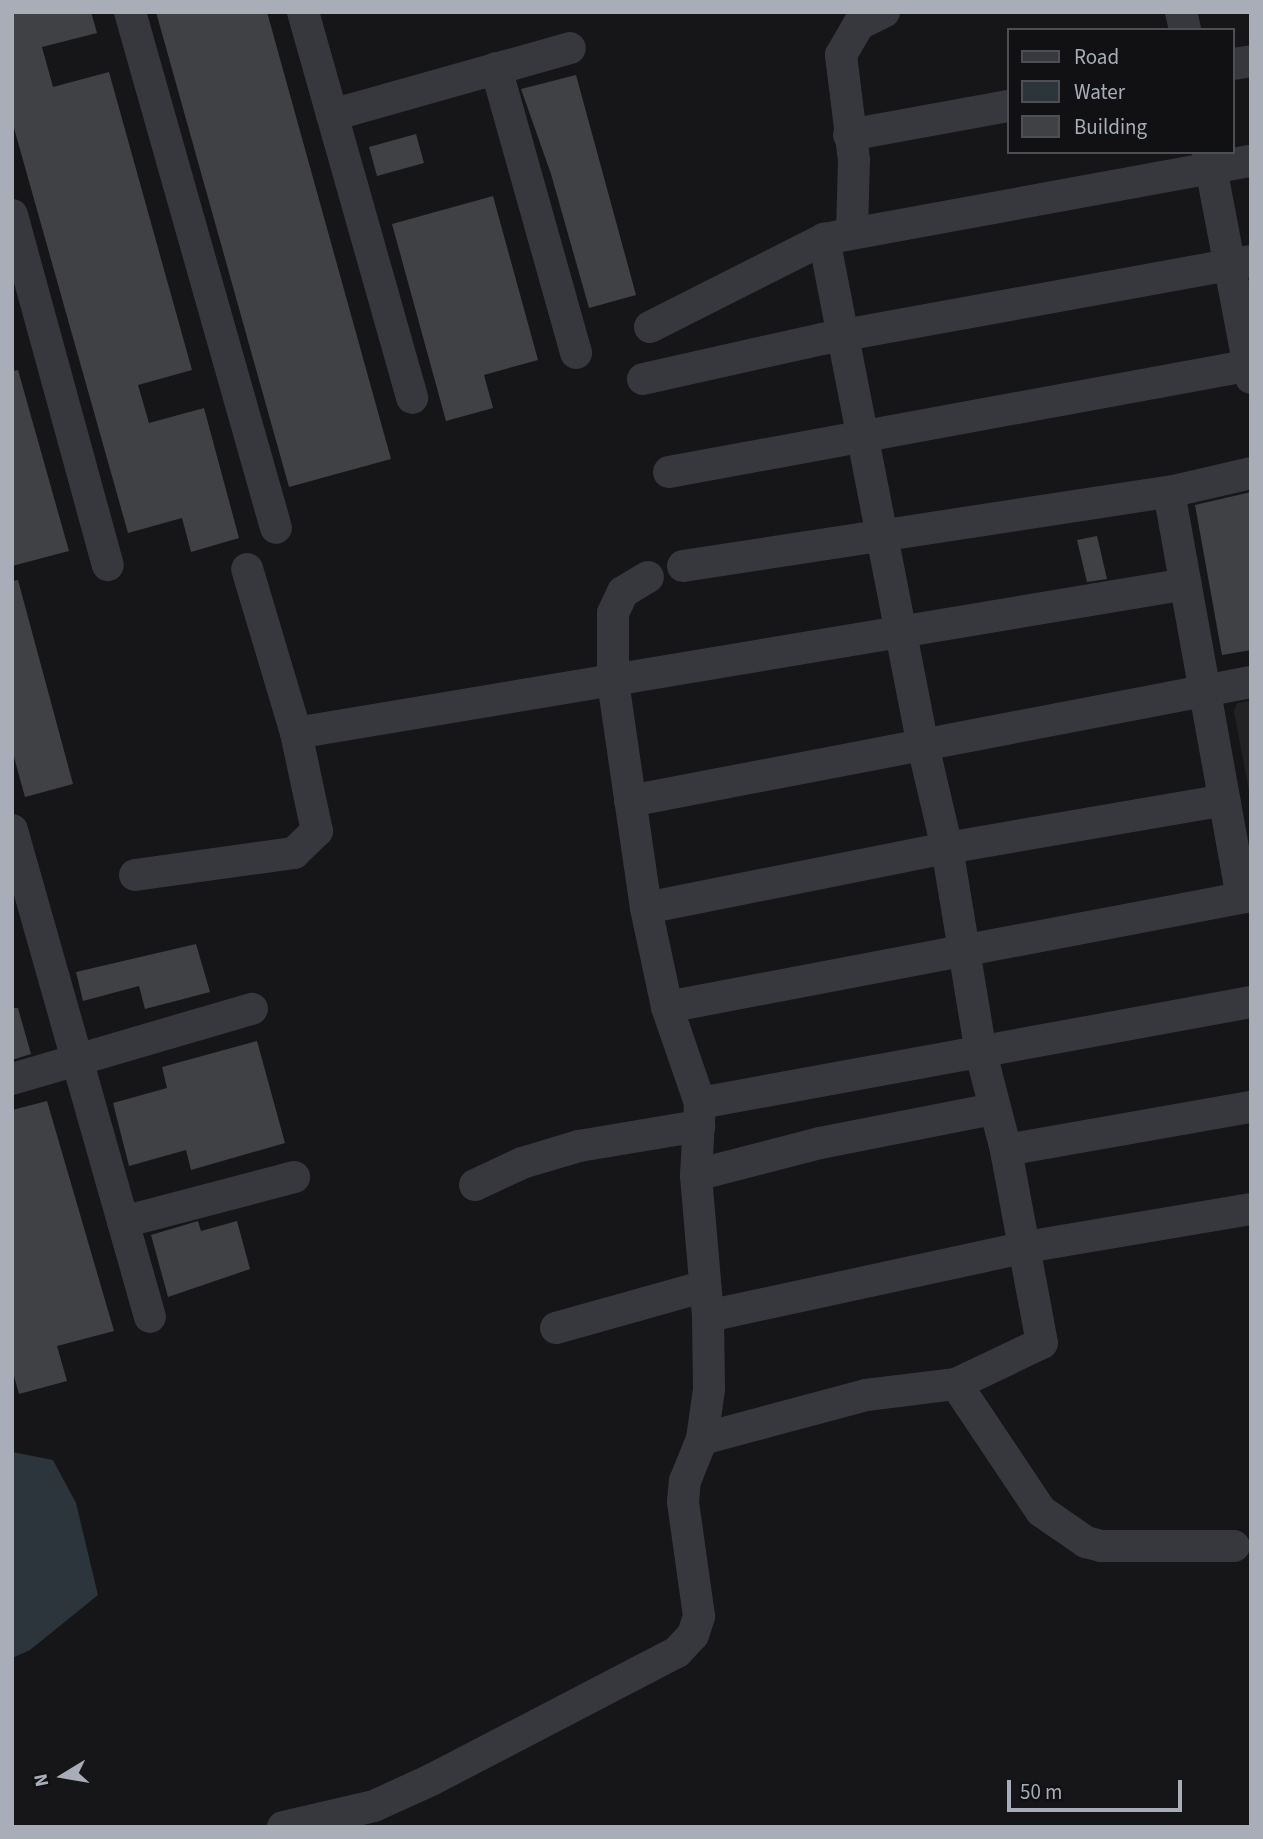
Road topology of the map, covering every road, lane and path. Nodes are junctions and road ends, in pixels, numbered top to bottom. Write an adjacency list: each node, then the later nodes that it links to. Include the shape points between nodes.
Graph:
1 (130, 12): 24 (street)
2 (303, 12): 7 (street)
3 (884, 12): 8 (street, via 859,24 848,37 841,74)
4 (570, 47): 5 (street)
5 (496, 68): 7 (street); 16 (street)
6 (1007, 106): 8 (street)
7 (332, 115): 19 (street)
8 (849, 135): 12 (street, via 854,160)
9 (1209, 161): 10 (street); 12 (street); 13 (street)
10 (1251, 161)
11 (12, 215): 26 (street)
12 (838, 235): 14 (street); 15 (street)
13 (1240, 263): 15 (street); 17 (street)
14 (650, 327)
15 (845, 335): 18 (street); 20 (street)
16 (576, 353)
17 (1250, 369): 20 (street)
18 (643, 379)
19 (412, 398)
20 (862, 436): 21 (street); 25 (street)
21 (669, 472)
22 (1251, 472): 23 (street)
23 (1169, 492): 25 (street); 30 (street)
24 (276, 528)
25 (883, 537): 27 (street); 31 (street)
26 (108, 565)
27 (683, 566)
28 (247, 569): 35 (street)
29 (648, 577): 33 (street, via 624,592 612,613)
30 (1186, 584): 31 (street); 34 (street)
31 (901, 635): 33 (street); 36 (street)
32 (1251, 682): 34 (street)
33 (613, 683): 35 (street); 38 (street)
34 (1206, 690): 36 (street); 37 (street)
35 (296, 733): 41 (street, via 317,831 310,841 294,853)
36 (923, 746): 38 (street); 40 (street)
37 (1224, 800): 40 (street); 42 (street)
38 (630, 801): 43 (street)
39 (12, 831): 49 (street)
40 (947, 848): 43 (street); 44 (street)
41 (135, 875)
42 (1247, 896): 44 (street)
43 (646, 908): 46 (street)
44 (967, 950): 46 (street); 48 (street)
45 (1251, 1002): 48 (street)
46 (667, 1007): 53 (street)
47 (252, 1009): 49 (street)
48 (981, 1053): 52 (street); 53 (street)
49 (77, 1060): 50 (street); 59 (street)
50 (12, 1079)
51 (1251, 1107): 54 (street)
52 (994, 1109): 54 (street); 55 (street, via 820,1143)
53 (699, 1114): 55 (street); 57 (street, via 522,1163)
54 (1006, 1150): 60 (street)
55 (696, 1175): 61 (street)
56 (293, 1177): 59 (street)
57 (474, 1185)
58 (1251, 1209): 60 (street)
59 (123, 1222): 62 (street)
60 (1026, 1247): 61 (street); 64 (street, via 1042,1343)
61 (707, 1301): 63 (street); 65 (street, via 709,1389)
62 (150, 1317)
63 (556, 1328)
64 (956, 1384): 65 (street, via 866,1395); 66 (street, via 1041,1511 1086,1542 1101,1546)
65 (702, 1439): 67 (street, via 685,1481 683,1502 699,1616 686,1645 414,1788 374,1806)
66 (1234, 1546)
67 (282, 1827)

